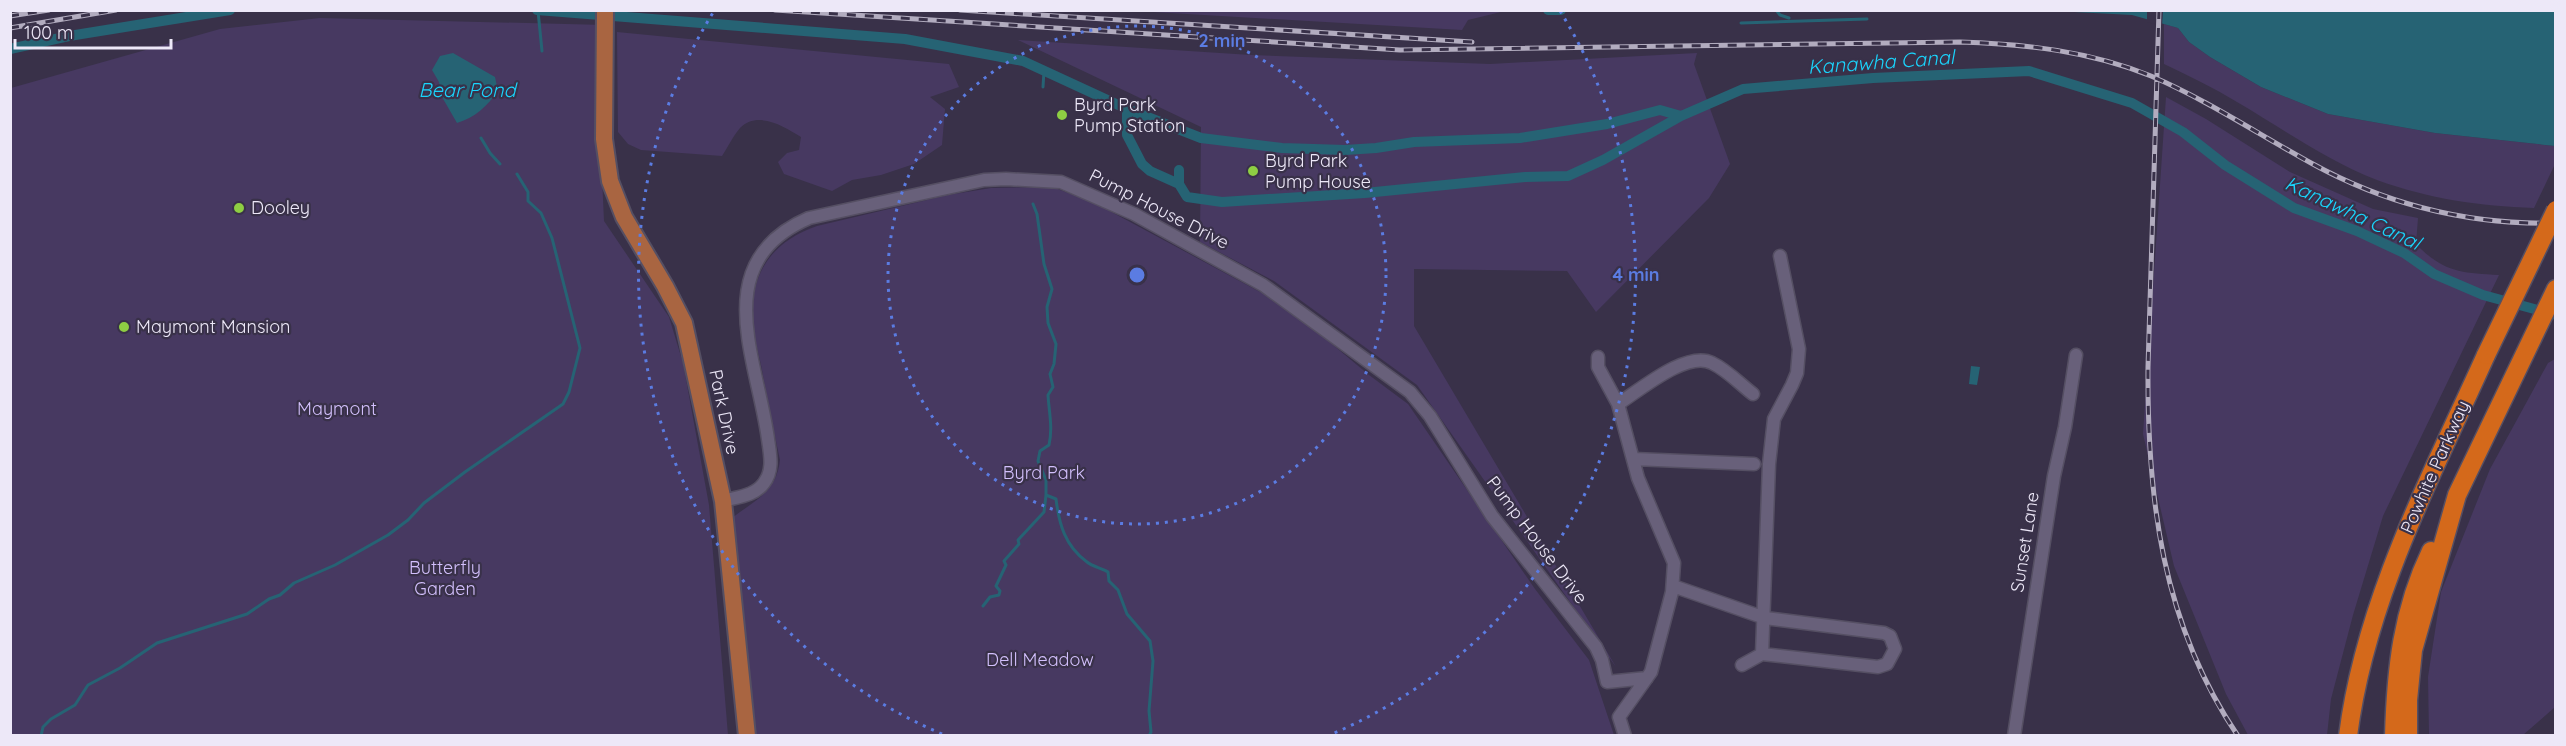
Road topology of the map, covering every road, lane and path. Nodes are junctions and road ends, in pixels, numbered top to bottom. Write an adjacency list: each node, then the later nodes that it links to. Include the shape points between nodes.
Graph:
1 (605, 10): 12 (main road, Park Drive, via 604,140 612,188 624,217 684,323)
2 (2556, 210): 21 (highway, Powhite Parkway, bridge, via 2403,540 2376,612)
3 (1780, 256): 14 (street, via 1799,349 1797,374 1774,419)
4 (2556, 289): 11 (highway, Powhite Parkway)
5 (2076, 355): 20 (street, Sunset Lane)
6 (1598, 357): 8 (street, via 1598,366)
7 (1753, 394): 8 (street, via 1713,363 1699,359 1681,364)
8 (1618, 404): 9 (street)
9 (1635, 459): 10 (street); 13 (street, via 1638,478 1674,563)
10 (1754, 464)
11 (2457, 495): 22 (highway, via 2419,577 2409,610 2399,649); 23 (highway, Powhite Parkway, via 2413,650)
12 (723, 501): 17 (street, Pump House Drive, via 757,490 769,475 766,430 744,306 749,277 761,254 777,238 809,218 984,180 1061,182 1134,214 1263,285 1410,392 1430,416 1492,516 1596,647 1607,682); 18 (main road, Park Drive)
13 (1673, 586): 14 (street); 17 (street)
14 (1765, 618): 15 (street); 15 (street, via 1884,633 1890,636 1895,650 1887,664 1878,667)
15 (1762, 654): 16 (street)
16 (1742, 665)
17 (1647, 678): 19 (street, via 1619,717)
18 (747, 735)
19 (1625, 735)
20 (2014, 735)
21 (2348, 735)
22 (2394, 735)
23 (2408, 735)

